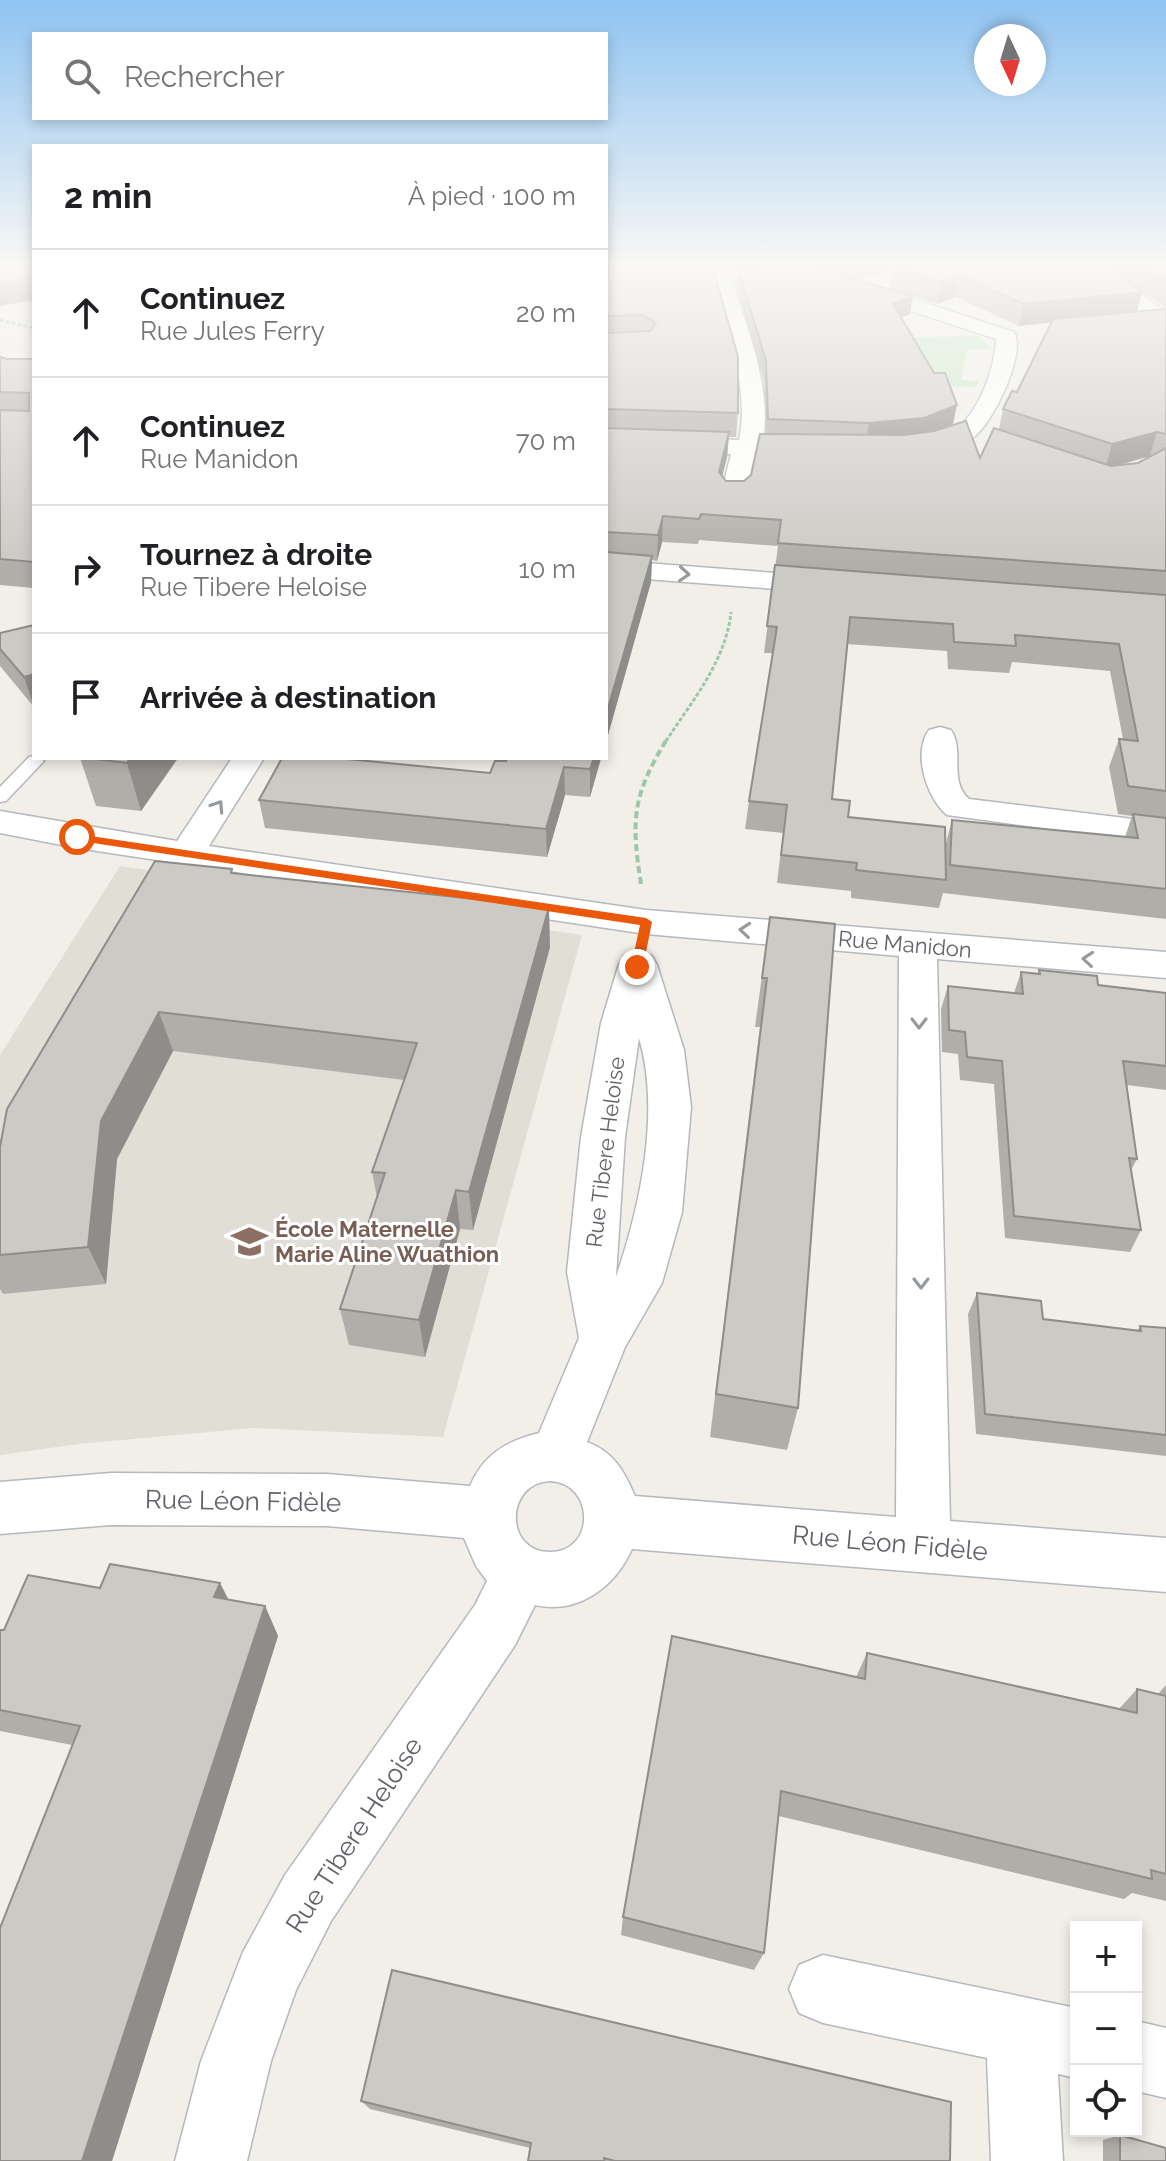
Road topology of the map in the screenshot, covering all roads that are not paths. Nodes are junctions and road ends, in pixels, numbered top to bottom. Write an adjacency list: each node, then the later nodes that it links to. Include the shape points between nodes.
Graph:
1 (746, 365): 6 (street, via 755,420)
2 (1002, 365): 3 (street)
3 (965, 433): 5 (street); 8 (street)
4 (608, 443): 6 (street)
5 (994, 443)
6 (745, 447): 7 (street); 9 (street)
7 (832, 450)
8 (890, 451)
9 (733, 498)
10 (608, 568): 11 (street, one-way to 11)
11 (854, 586)
12 (940, 737): 17 (street, via 942,791 959,808)
13 (247, 760): 18 (street, one-way to 13)
14 (35, 761): 15 (lane)
15 (0, 797)
16 (0, 822): 18 (street, Rue Manidon)
17 (1166, 834)
18 (187, 853): 19 (street, Rue Manidon)
19 (646, 922): 20 (street, Rue Manidon, one-way to 19); 22 (street, Rue Tibere Heloise)
20 (918, 945): 21 (street, Rue Manidon, one-way to 20); 28 (street, one-way to 28)
21 (1166, 965)
22 (637, 967): 23 (street, Rue Tibere Heloise, via 621,1023 600,1167 591,1272); 23 (street, Rue Tibere Heloise, via 663,1050 670,1107 655,1226 638,1283)
23 (604, 1338): 24 (street, Rue Tibere Heloise)
24 (555, 1456): 26 (street, via 531,1460 509,1472 493,1490); 27 (street, via 579,1463 599,1477 611,1497)
25 (0, 1508): 26 (street, Rue Léon Fidèle, via 111,1499 312,1500)
26 (487, 1514): 30 (street, via 489,1537 502,1558)
27 (614, 1521): 28 (street, Rue Léon Fidèle); 30 (street, via 607,1544 593,1563 571,1575 545,1579)
28 (923, 1545): 29 (street, Rue Léon Fidèle)
29 (1166, 1565)
30 (521, 1573): 35 (street, Rue Tibere Heloise, via 495,1625 308,1898 280,1950 236,2061)
31 (823, 1989): 32 (street)
32 (1048, 2037): 36 (street)
33 (1142, 2057): 34 (street)
34 (1166, 2063)
35 (211, 2161)
36 (1027, 2161)

